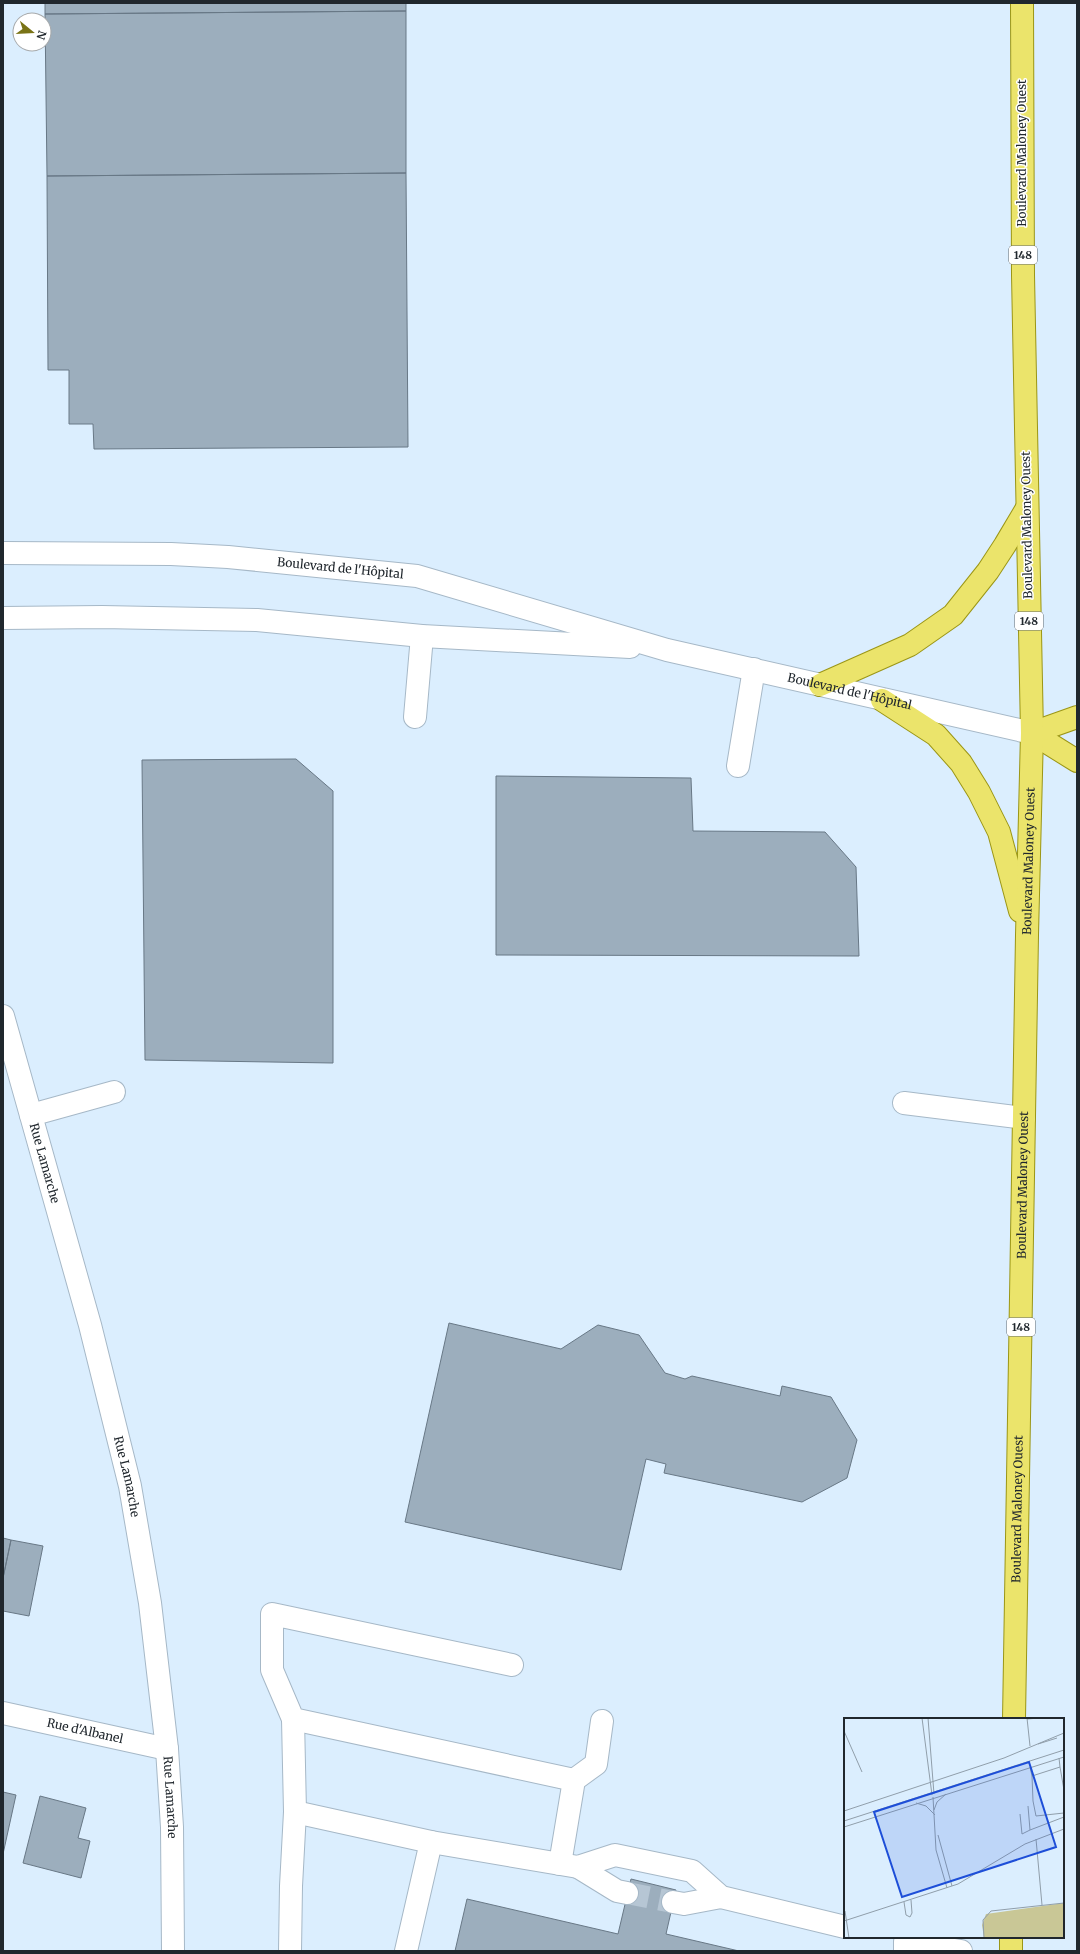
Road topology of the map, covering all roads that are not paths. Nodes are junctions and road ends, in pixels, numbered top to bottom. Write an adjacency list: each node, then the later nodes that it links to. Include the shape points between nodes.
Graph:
1 (1022, 3): 2 (main road, Boulevard Maloney Ouest / 148)
2 (1027, 508): 8 (main road, via 992,565 953,615 910,645); 12 (main road, Boulevard Maloney Ouest / 148)
3 (3, 553): 6 (street, Boulevard de l'Hôpital, via 214,556 417,576)
4 (3, 618): 5 (street, Boulevard de l'Hôpital, via 257,620)
5 (422, 636): 6 (street, Boulevard de l'Hôpital); 10 (street)
6 (667, 650): 7 (street, Boulevard de l'Hôpital)
7 (754, 669): 8 (street, Boulevard de l'Hôpital); 14 (street)
8 (820, 685): 9 (street, Boulevard de l'Hôpital)
9 (882, 700): 12 (street, Boulevard de l'Hôpital); 15 (main road, via 936,735 960,763 979,792 999,832)
10 (416, 717)
11 (1077, 717): 12 (main road)
12 (1032, 733): 13 (main road, Boulevard de l'Hôpital); 15 (main road, Boulevard Maloney Ouest / 148)
13 (1077, 761)
14 (738, 766)
15 (1027, 935): 20 (main road, Boulevard Maloney Ouest / 148)
16 (3, 1016): 19 (street, Rue Lamarche)
17 (114, 1092): 19 (street)
18 (904, 1103): 20 (street)
19 (31, 1115): 26 (street, Rue Lamarche, via 90,1325 130,1486 150,1602)
20 (1024, 1118): 24 (main road, Boulevard Maloney Ouest / 148)
21 (512, 1665): 23 (street, via 272,1614 272,1670)
22 (3, 1713): 26 (street, Rue d'Albanel)
23 (293, 1718): 27 (street); 28 (street)
24 (1014, 1718)
25 (602, 1721): 27 (street, via 596,1764)
26 (167, 1749): 37 (street, Rue Lamarche, via 172,1827)
27 (574, 1780): 30 (street)
28 (295, 1812): 29 (street); 38 (street)
29 (431, 1842): 30 (street); 39 (street)
30 (569, 1865): 31 (street, via 617,1891); 32 (street, via 616,1855 692,1871)
31 (627, 1893)
32 (721, 1897): 33 (street, via 684,1904); 34 (street)
33 (673, 1902)
34 (844, 1927)
35 (1011, 1938): 41 (main road)
36 (899, 1943): 40 (street)
37 (173, 1951)
38 (290, 1951)
39 (406, 1951)
40 (962, 1951)
41 (1011, 1951)

